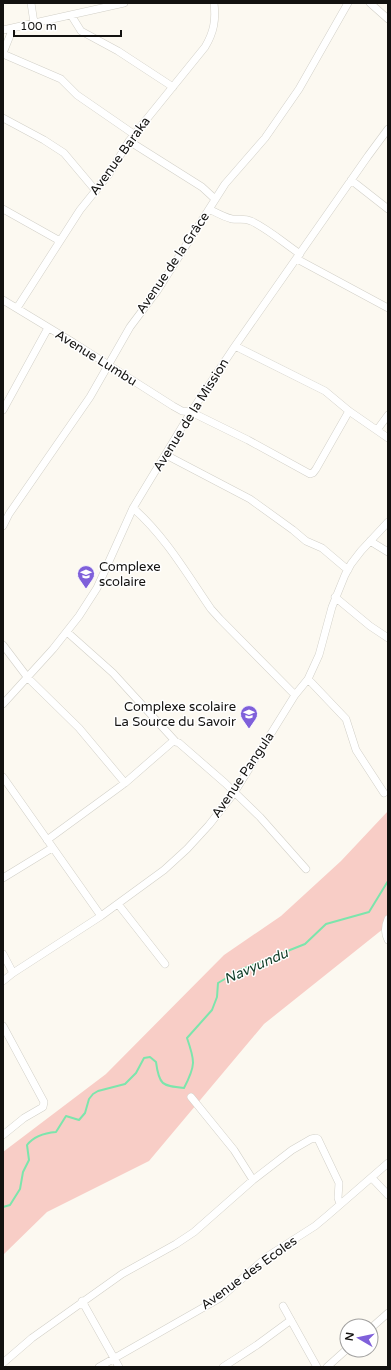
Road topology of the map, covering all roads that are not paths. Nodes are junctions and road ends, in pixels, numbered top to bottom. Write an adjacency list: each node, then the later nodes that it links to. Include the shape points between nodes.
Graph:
1 (32, 3): 9 (street)
2 (124, 3): 6 (street)
3 (214, 3): 13 (street, Avenue Baraka, via 215,24 210,40)
4 (348, 3): 20 (street, Avenue de la Grâce, via 294,95 265,138 231,176)
5 (370, 3): 8 (street)
6 (114, 4): 7 (street)
7 (71, 15): 9 (street); 13 (street, via 81,31 118,51)
8 (388, 19)
9 (34, 23): 10 (street)
10 (13, 28): 11 (street); 12 (street)
11 (3, 30)
12 (3, 53): 16 (street, via 61,79 77,95)
13 (173, 87): 16 (street, Avenue Baraka)
14 (3, 118): 19 (street, via 64,153)
15 (388, 129): 18 (street, Avenue de la Mission)
16 (135, 135): 17 (street, Avenue Baraka)
17 (130, 141): 19 (street, Avenue Baraka); 20 (street, via 202,187)
18 (351, 180): 23 (street); 25 (street, Avenue de la Mission)
19 (96, 190): 24 (street, Avenue Baraka)
20 (215, 199): 22 (street, Avenue de la Grâce)
21 (3, 209): 24 (street)
22 (209, 209): 25 (street, via 226,217 250,221 281,240); 31 (street, Avenue de la Grâce, via 157,291 130,327)
23 (388, 209)
24 (60, 241): 27 (street, Avenue Baraka)
25 (298, 256): 28 (street); 30 (street, Avenue de la Mission)
26 (3, 300): 27 (street, Avenue Lumbu)
27 (17, 308): 29 (street, Avenue Lumbu)
28 (388, 308)
29 (48, 328): 31 (street, Avenue Lumbu); 32 (street)
30 (235, 346): 33 (street, Avenue de la Mission); 34 (street, via 322,389)
31 (108, 365): 33 (street, Avenue Lumbu, via 173,406); 41 (street, Avenue de la Grâce, via 90,397)
32 (3, 410)
33 (191, 412): 34 (street, Avenue Lumbu, via 310,474 316,469); 38 (street, Avenue de la Mission)
34 (349, 412): 36 (street)
35 (388, 415): 36 (street)
36 (377, 430): 37 (street)
37 (388, 438)
38 (166, 455): 39 (street, Avenue de la Mission); 44 (street, via 250,500 306,541 322,548)
39 (133, 508): 46 (street, Avenue de la Mission, via 97,588); 51 (street, via 158,534 211,609)
40 (388, 522): 42 (street, Avenue Pangula)
41 (3, 526)
42 (370, 541): 43 (street); 44 (street, Avenue Pangula)
43 (388, 552)
44 (348, 570): 45 (street, Avenue Pangula)
45 (335, 597): 47 (street); 50 (street, Avenue Pangula, via 319,655)
46 (67, 632): 49 (street, Avenue de la Mission); 53 (street, via 113,673)
47 (388, 638)
48 (3, 646): 49 (street)
49 (28, 678): 52 (street, Avenue de la Mission); 55 (street, via 79,728)
50 (308, 679): 51 (street, Avenue Pangula); 57 (street, via 346,719 356,750)
51 (296, 695): 56 (street, Avenue Pangula)
52 (3, 704)
53 (176, 742): 55 (street, via 171,743); 56 (street)
54 (3, 777): 58 (street)
55 (125, 783): 58 (street)
56 (234, 793): 60 (street, via 260,817); 62 (street, Avenue Pangula, via 188,849)
57 (384, 793)
58 (47, 840): 59 (street)
59 (52, 848): 61 (street); 63 (street)
60 (306, 869)
61 (3, 878)
62 (118, 904): 63 (street, Avenue Pangula); 67 (street)
63 (101, 916): 68 (street, Avenue Pangula)
64 (388, 919): 65 (street, via 385,930)
65 (388, 940)
66 (3, 954): 68 (street)
67 (165, 964)
68 (13, 973): 69 (street, Avenue Pangula)
69 (3, 982)
70 (3, 1026): 72 (street, via 44,1102 40,1110 24,1118)
71 (191, 1097): 75 (street, via 230,1145)
72 (3, 1135)
73 (388, 1163): 74 (street, Avenue des Ecoles)
74 (372, 1178): 76 (street); 77 (street, Avenue des Ecoles)
75 (253, 1180): 77 (street, via 292,1150 316,1138 339,1183); 78 (street, via 194,1232 122,1274)
76 (388, 1195)
77 (340, 1204): 84 (street, Avenue des Ecoles, via 315,1226 268,1256 220,1298 144,1340)
78 (82, 1302): 84 (street); 85 (street, via 32,1338)
79 (283, 1306): 81 (street)
80 (388, 1313): 82 (street)
81 (291, 1320): 88 (street); 89 (street)
82 (379, 1321)
83 (339, 1356): 90 (street)
84 (116, 1359): 86 (street, Avenue des Ecoles); 87 (street)
85 (3, 1363)
86 (99, 1367)
87 (119, 1367)
88 (223, 1367)
89 (317, 1367)
90 (327, 1367)

